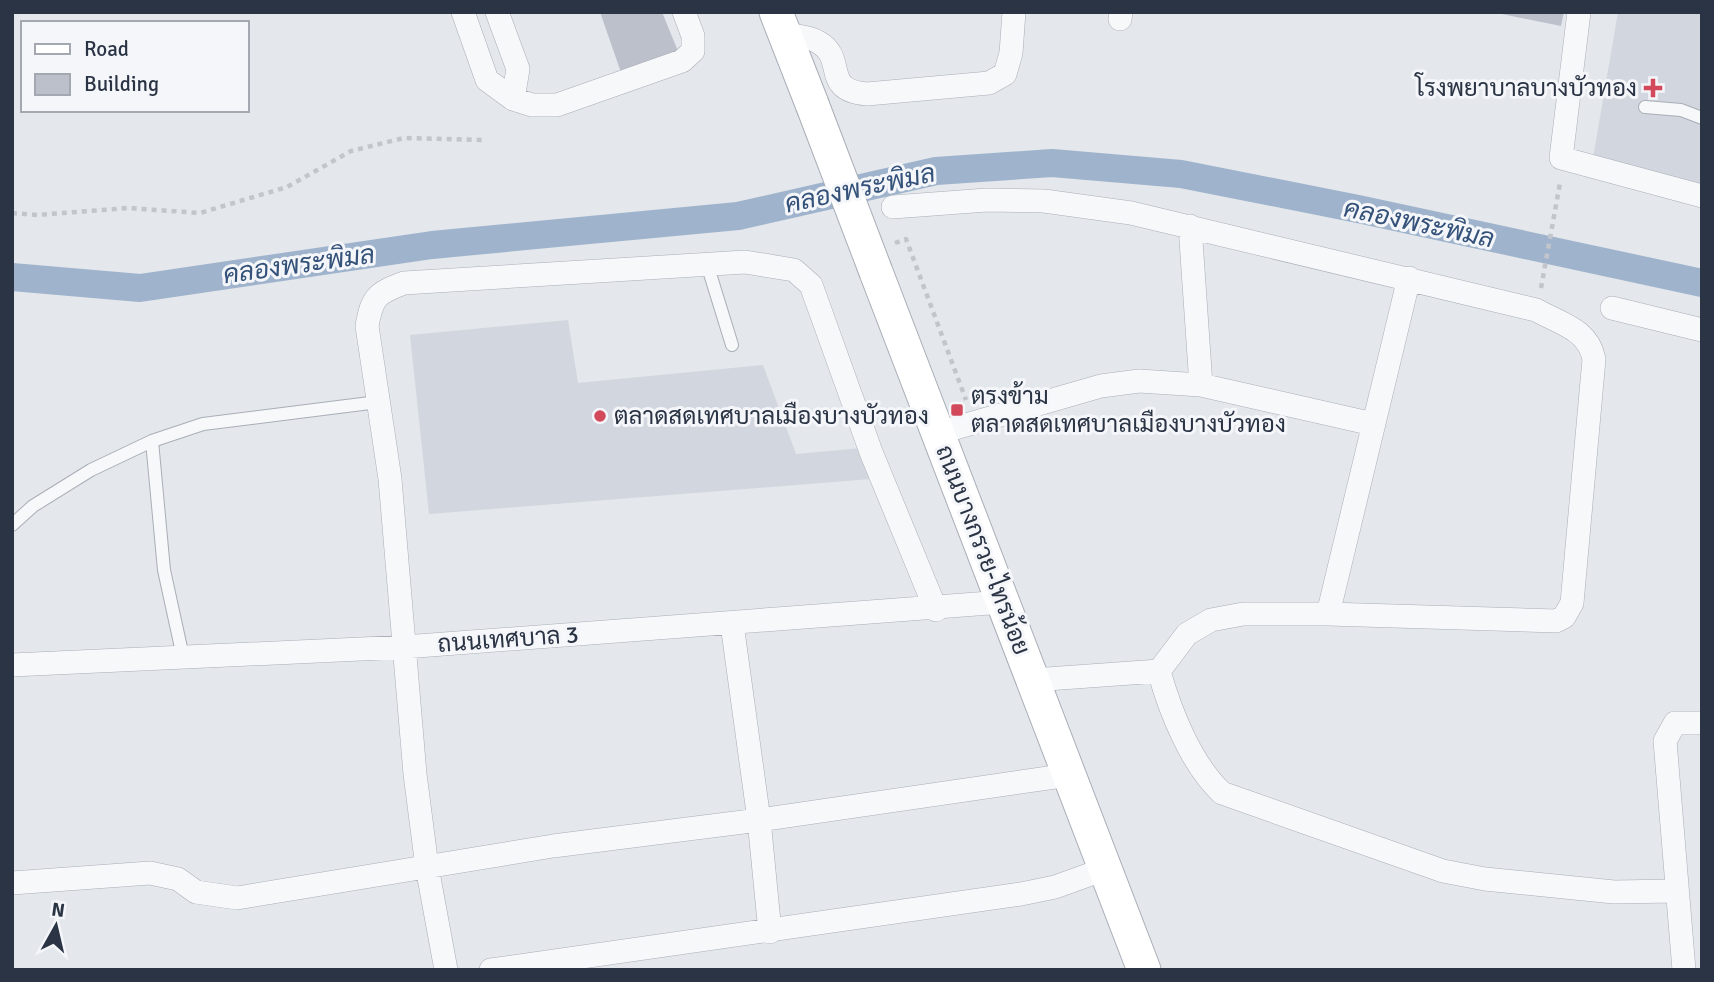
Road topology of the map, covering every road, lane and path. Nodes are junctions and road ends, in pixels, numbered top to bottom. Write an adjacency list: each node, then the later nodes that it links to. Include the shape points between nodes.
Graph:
1 (463, 12): 7 (street, via 487,80)
2 (497, 12): 7 (street, via 518,69)
3 (684, 12): 7 (street, via 693,51 682,61 556,105 543,107)
4 (1014, 12): 6 (street, via 1005,74 989,83 867,94 848,92 840,84 828,50)
5 (1579, 12): 12 (street, via 1562,158)
6 (780, 23): 25 (main road, ถนนบางกรวย-ไทรน้อย, bridge)
7 (513, 99)
8 (1645, 107): 9 (lane, via 1681,110)
9 (1702, 118)
10 (483, 140): 14 (path, via 404,138 351,151 287,187 200,212 128,208)
11 (1560, 195): 18 (path)
12 (1702, 196)
13 (893, 207): 15 (street, via 1044,201)
14 (12, 213)
15 (1190, 226): 17 (street); 22 (street)
16 (707, 264): 21 (lane); 23 (street, via 404,283 383,291 371,304 368,326); 29 (street, via 772,265 794,270 811,285 871,452)
17 (1409, 278): 24 (street); 30 (street, via 1536,310 1586,337 1591,345 1594,359 1572,603 1556,621)
18 (1540, 293)
19 (1612, 308): 20 (street)
20 (1702, 330)
21 (732, 345)
22 (1201, 385): 24 (street); 25 (street, via 1139,380 1101,386)
23 (378, 402): 26 (lane, via 213,422); 32 (street, via 390,479)
24 (1373, 424): 30 (street)
25 (938, 433): 28 (main road, ถนนบางกรวย-ไทรน้อย)
26 (152, 441): 27 (lane, via 91,470 33,506); 33 (lane, via 164,570)
27 (12, 525)
28 (1003, 602): 29 (street, ถนนเทศบาล 3); 36 (main road, ถนนบางกรวย-ไทรน้อย)
29 (936, 610): 31 (street, ถนนเทศบาล 3)
30 (1328, 614): 35 (street, via 1243,614 1212,620 1187,634)
31 (732, 624): 32 (street, ถนนเทศบาล 3); 39 (street)
32 (404, 647): 33 (street, ถนนเทศบาล 3); 40 (street)
33 (183, 657): 34 (street, ถนนเทศบาล 3)
34 (12, 665)
35 (1158, 671): 36 (street); 43 (street, via 1170,710 1209,781 1222,793 1443,871 1614,892)
36 (1033, 680): 38 (main road, ถนนบางกรวย-ไทรน้อย)
37 (1702, 723): 43 (street, via 1675,723 1665,741)
38 (1069, 775): 39 (street); 41 (main road, ถนนบางกรวย-ไทรน้อย)
39 (759, 820): 40 (street); 44 (street)
40 (428, 867): 42 (street, via 237,898 196,892 178,879 150,873); 45 (street)
41 (1105, 869): 44 (street, via 1021,894); 47 (main road, ถนนบางกรวย-ไทรน้อย)
42 (12, 883)
43 (1675, 891): 48 (street)
44 (770, 932): 46 (street)
45 (446, 970)
46 (491, 970)
47 (1144, 970)
48 (1684, 970)

